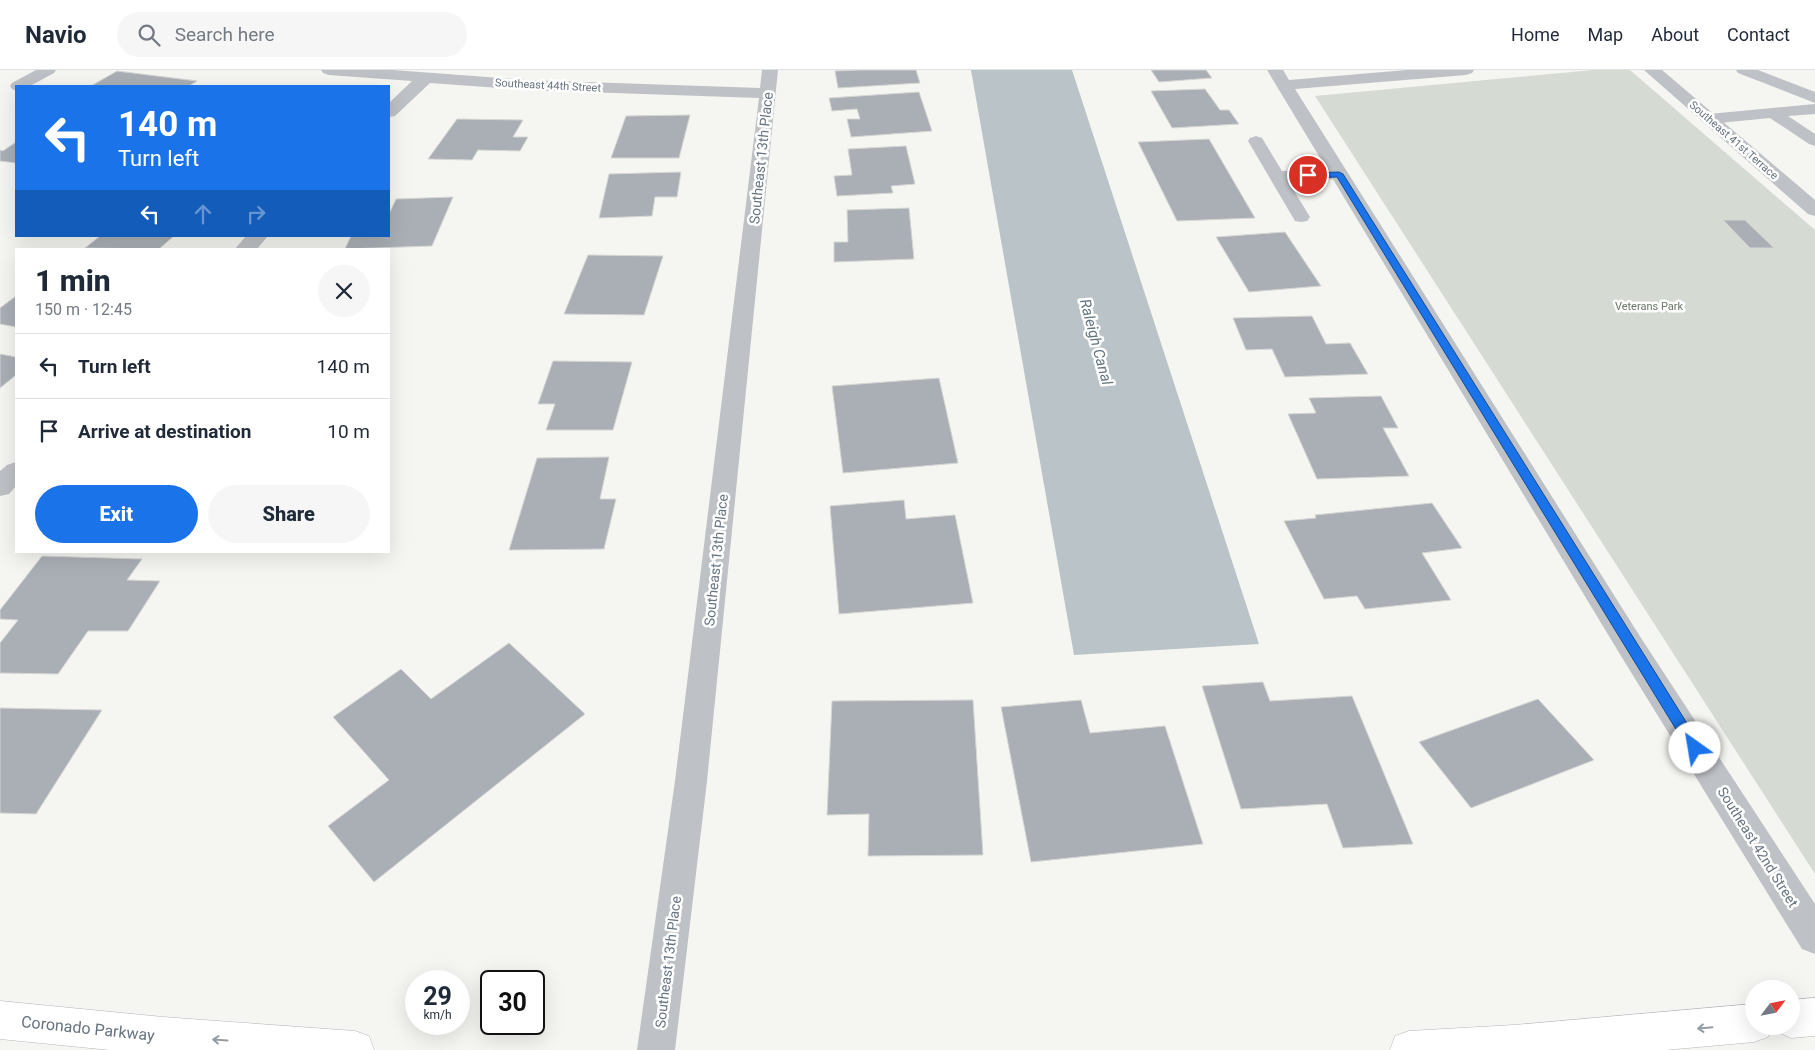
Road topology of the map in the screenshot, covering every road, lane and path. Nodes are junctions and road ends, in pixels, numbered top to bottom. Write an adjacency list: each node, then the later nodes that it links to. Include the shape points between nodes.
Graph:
1 (48, 70): 9 (street)
2 (329, 70): 6 (street, Southeast 44th Street)
3 (1466, 70): 7 (street)
4 (1652, 70): 14 (street, Southeast 41st Terrace)
5 (1744, 70): 10 (street)
6 (425, 78): 8 (street, Southeast 44th Street, via 527,85); 12 (street)
7 (1280, 78): 17 (street, Southeast 42nd Street)
8 (769, 81): 31 (street, Southeast 13th Place, via 691,781)
9 (21, 85)
10 (1815, 98)
11 (1815, 109): 13 (lane)
12 (390, 111)
13 (1773, 113): 14 (lane); 15 (lane)
14 (1709, 119): 19 (street, Southeast 41st Terrace)
15 (1812, 137)
16 (1256, 141): 18 (lane)
17 (1339, 174): 18 (lane); 25 (street, Southeast 42nd Street, via 1631,648)
18 (1277, 176): 20 (lane)
19 (1815, 210)
20 (1301, 217)
21 (257, 237): 22 (street)
22 (247, 248)
23 (15, 473): 24 (street)
24 (0, 487)
25 (1815, 936)
26 (1815, 1017): 27 (street)
27 (1800, 1018)
28 (0, 1020): 30 (street, Coronado Parkway, one-way to 28)
29 (1745, 1024): 32 (street, one-way to 32)
30 (355, 1050)
31 (656, 1050)
32 (1409, 1050)

